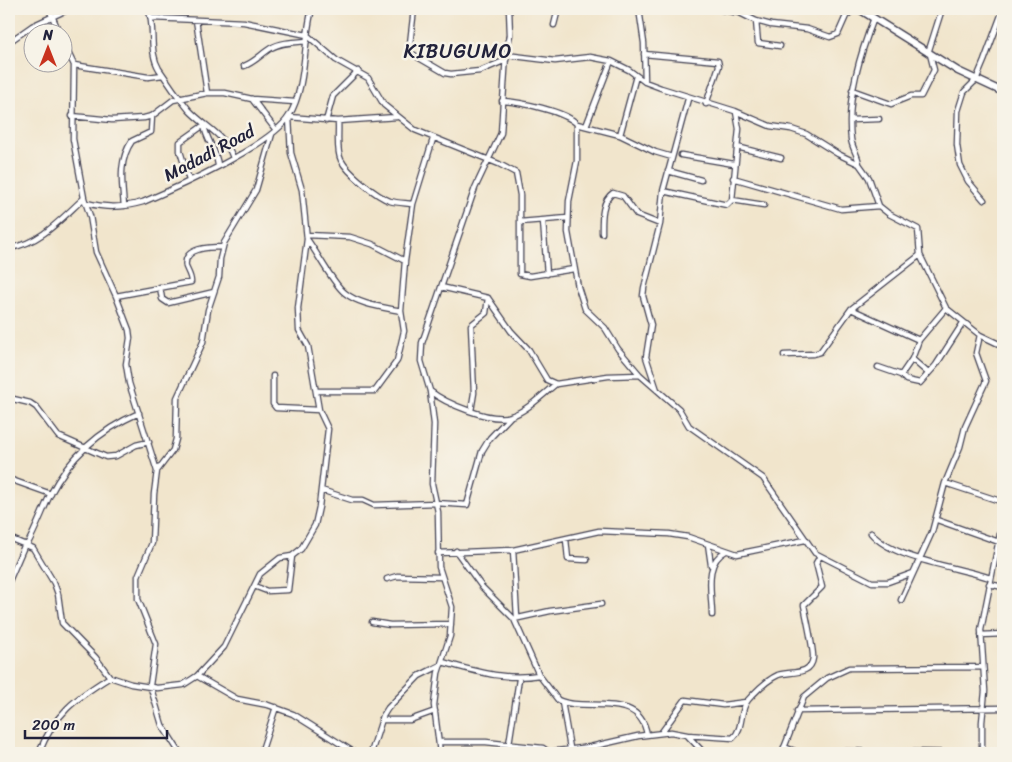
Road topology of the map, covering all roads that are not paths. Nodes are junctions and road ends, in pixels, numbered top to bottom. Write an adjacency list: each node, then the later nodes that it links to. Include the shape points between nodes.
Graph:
1 (49, 9): 14 (street)
2 (69, 9): 14 (street)
3 (148, 9): 15 (street)
4 (312, 9): 21 (street, Madadi Road)
5 (414, 9): 27 (street, via 409,52 445,73 466,74)
6 (509, 9): 27 (street, via 510,35)
7 (558, 9): 20 (street)
8 (639, 9): 25 (street)
9 (718, 9): 18 (street, via 740,13)
10 (854, 9): 18 (street, via 846,16 838,34 830,37 807,29)
11 (859, 9): 16 (main road)
12 (942, 9): 26 (street)
13 (1003, 10): 35 (street)
14 (52, 16): 19 (street); 23 (street, via 19,33)
15 (152, 18): 17 (street); 33 (street, via 153,49)
16 (874, 18): 26 (main road); 37 (street)
17 (196, 20): 21 (street, via 252,23); 40 (street)
18 (756, 21): 24 (street, via 758,43)
19 (55, 22)
20 (554, 25)
21 (307, 35): 22 (street, Madadi Road); 32 (street, via 336,60)
22 (307, 41): 31 (street, via 278,45 256,62); 46 (street, Madadi Road)
23 (9, 42)
24 (780, 46)
25 (644, 54): 36 (street); 47 (street, via 718,60 719,66)
26 (929, 54): 35 (main road); 37 (street, via 934,70 921,96 911,96 891,104)
27 (506, 57): 29 (street, via 555,61 590,57); 45 (street)
28 (72, 61): 30 (street)
29 (612, 61): 34 (street); 59 (street)
30 (74, 65): 33 (street, via 148,77); 49 (street)
31 (244, 66)
32 (358, 71): 52 (street, via 371,82 384,105); 55 (street, via 334,96)
33 (163, 75): 38 (street)
34 (636, 76): 36 (street); 61 (street)
35 (976, 80): 39 (main road); 79 (street, via 960,100 957,145 960,165)
36 (645, 82): 42 (street)
37 (852, 90): 54 (street)
38 (176, 92): 41 (street); 44 (street)
39 (1003, 92)
40 (207, 93): 41 (street); 43 (street)
41 (180, 98): 44 (street); 58 (street)
42 (688, 98): 47 (street); 65 (street)
43 (252, 99): 46 (street); 60 (street)
44 (173, 100): 50 (street)
45 (502, 100): 57 (street, via 533,105); 68 (street, via 501,134)
46 (295, 102): 51 (street, Madadi Road)
47 (706, 104): 48 (street)
48 (735, 111): 63 (street, via 739,129); 70 (street, via 770,126 791,128 806,134)
49 (72, 116): 50 (street, via 127,120); 77 (street, via 72,139)
50 (152, 116): 83 (street, via 151,132 132,140 122,161)
51 (289, 117): 55 (street); 60 (street, Madadi Road); 90 (street, via 291,153 302,190)
52 (397, 117): 56 (street); 62 (street)
53 (880, 119): 54 (street)
54 (850, 120): 70 (street, via 851,141)
55 (326, 121): 56 (street)
56 (338, 121): 81 (street, via 342,161 380,196 398,203)
57 (577, 124): 59 (street); 85 (street, via 577,161)
58 (204, 125): 66 (street, via 228,144); 71 (street); 74 (street, via 180,142)
59 (586, 126): 61 (street)
60 (274, 132): 66 (street, Madadi Road); 91 (street, via 256,190)
61 (620, 135): 65 (street)
62 (433, 139): 68 (street); 81 (street)
63 (736, 146): 67 (street); 69 (street)
64 (681, 155): 69 (street)
65 (672, 157): 72 (street)
66 (233, 158): 71 (street, Madadi Road)
67 (781, 158)
68 (488, 160): 87 (street, via 516,174); 98 (street)
69 (734, 164): 73 (street)
70 (859, 164): 84 (street, via 869,178)
71 (218, 165): 74 (street, Madadi Road)
72 (668, 171): 75 (street); 76 (street)
73 (732, 178): 78 (street); 84 (street, via 841,209)
74 (189, 180): 83 (street, Madadi Road, via 142,202)
75 (701, 180)
76 (663, 191): 78 (street, via 727,205); 88 (street)
77 (84, 198): 80 (street); 92 (street, via 52,228 28,242)
78 (732, 200): 82 (street)
79 (984, 200)
80 (86, 203): 83 (street, Madadi Road, via 105,208); 100 (street, via 96,252)
81 (413, 204): 94 (street)
82 (764, 205)
83 (124, 206)
84 (879, 206): 93 (street, via 918,229)
85 (568, 218): 86 (street); 95 (street)
86 (543, 221): 87 (street); 96 (street)
87 (520, 222): 96 (street, via 520,274)
88 (660, 224): 89 (street, via 637,215 623,196 613,193 604,206); 119 (street, via 644,296 651,325 646,357)
89 (602, 233)
90 (307, 237): 94 (street, via 350,237); 104 (street, via 346,294 362,302); 117 (street, via 298,308 299,330 308,346)
91 (223, 246): 97 (street, via 194,251 187,257 191,282); 99 (street)
92 (9, 248)
93 (920, 255): 102 (street); 103 (street)
94 (405, 261): 104 (street)
95 (574, 269): 96 (street); 114 (street, via 585,309 605,328)
96 (547, 274)
97 (160, 287): 99 (street, via 162,299 168,303); 100 (street)
98 (441, 287): 101 (street); 118 (street, via 422,343 421,360)
99 (214, 292): 127 (street, via 202,342 177,398 173,450)
100 (116, 296): 123 (street, via 129,330 126,364)
101 (488, 298): 116 (street, via 529,350 547,380); 122 (street, via 486,313 471,325 474,393)
102 (946, 308): 105 (street); 107 (street)
103 (851, 309): 107 (street); 109 (street, via 820,352)
104 (401, 311): 117 (street, via 404,331 397,361 376,391)
105 (963, 323): 106 (street); 112 (street)
106 (980, 336): 108 (street); 129 (street, via 976,352 986,381)
107 (919, 340): 110 (street)
108 (1003, 346)
109 (784, 355)
110 (912, 359): 112 (street); 113 (street)
111 (878, 367): 113 (street)
112 (928, 373): 113 (street, via 920,383 906,380)
113 (901, 374)
114 (640, 375): 116 (street); 119 (street)
115 (273, 376): 121 (street, via 273,404 276,408)
116 (556, 384): 124 (street)
117 (316, 391): 121 (street)
118 (430, 391): 122 (street, via 452,405); 133 (street, via 434,424 432,484)
119 (657, 392): 139 (street, via 676,406 689,426 762,478)
120 (9, 398): 126 (street, via 30,403 58,436)
121 (319, 410): 130 (street, via 328,428)
122 (471, 411): 124 (street)
123 (139, 413): 125 (street); 126 (street, via 115,423 96,441)
124 (511, 416): 133 (street, via 482,451 467,505)
125 (149, 442): 126 (street, via 110,457); 127 (street)
126 (84, 446): 131 (street)
127 (158, 471): 173 (street, via 152,543 141,566 137,588 138,599 156,644)
128 (9, 479): 131 (street)
129 (945, 483): 132 (street); 135 (street)
130 (321, 490): 133 (street, via 374,505); 147 (street, via 309,538)
131 (50, 494): 141 (street, via 40,522)
132 (1003, 502)
133 (436, 503): 146 (street)
134 (1003, 519): 140 (street)
135 (937, 520): 140 (street); 150 (street)
136 (871, 533): 150 (street, via 885,545)
137 (9, 538): 141 (street)
138 (566, 539): 142 (street, via 599,531 668,534); 143 (street); 149 (street, via 568,559)
139 (805, 540): 145 (street, via 744,554); 148 (street)
140 (999, 542): 156 (street)
141 (26, 544): 155 (street); 171 (street, via 33,548 54,583 62,623)
142 (708, 544): 145 (street); 151 (street)
143 (513, 550): 144 (street); 162 (street)
144 (456, 551): 146 (street); 162 (street, via 482,587)
145 (726, 551): 151 (street, via 718,555)
146 (438, 553): 153 (street)
147 (292, 556): 157 (street, via 280,558 260,574); 157 (street, via 288,590 267,591)
148 (820, 556): 152 (street, via 872,582 888,582); 175 (street, via 816,564 822,587 804,605 813,658 809,668 778,676)
149 (587, 560)
150 (920, 560): 152 (street); 156 (street)
151 (711, 566): 161 (street)
152 (913, 573): 159 (street)
153 (440, 576): 154 (street); 164 (street, via 452,607)
154 (387, 579)
155 (9, 581)
156 (990, 581): 158 (street); 166 (street)
157 (254, 586): 170 (street, via 224,647)
158 (1003, 587)
159 (901, 600)
160 (601, 604): 162 (street)
161 (712, 615)
162 (515, 618): 169 (street)
163 (372, 622): 164 (street, via 390,625)
164 (451, 624): 167 (street)
165 (1003, 634): 166 (street)
166 (981, 635): 168 (street)
167 (441, 664): 172 (street); 179 (street); 181 (street, via 419,676 388,708)
168 (983, 667): 178 (street); 180 (street, via 849,668 812,689)
169 (539, 675): 172 (street); 174 (street)
170 (197, 676): 173 (street, via 177,687); 176 (street, via 237,699)
171 (110, 677): 173 (street, via 131,684); 191 (street, via 61,713)
172 (519, 679): 186 (street)
173 (150, 685): 192 (street, via 162,725)
174 (562, 702): 183 (street, via 623,708 640,718); 188 (street)
175 (746, 702): 182 (street, via 723,705 685,700); 184 (street, via 738,734 733,738)
176 (276, 707): 193 (street); 194 (street, via 294,714)
177 (1003, 708): 178 (street)
178 (983, 709): 180 (street); 200 (street)
179 (435, 710): 181 (street, via 410,720); 185 (street)
180 (797, 711): 187 (street)
181 (381, 720): 195 (street)
182 (661, 733): 183 (street); 184 (street)
183 (647, 735): 189 (street)
184 (687, 735): 197 (street)
185 (440, 742): 186 (street); 196 (street)
186 (509, 744): 190 (street, via 543,748)
187 (784, 747): 198 (street); 199 (street, via 800,753)
188 (570, 748): 189 (street); 190 (street)
189 (582, 751)
190 (549, 752)
191 (39, 753)
192 (180, 753)
193 (261, 753)
194 (356, 753)
195 (371, 753)
196 (440, 753)
197 (704, 753)
198 (782, 753)
199 (898, 753): 200 (street)
200 (982, 753)

